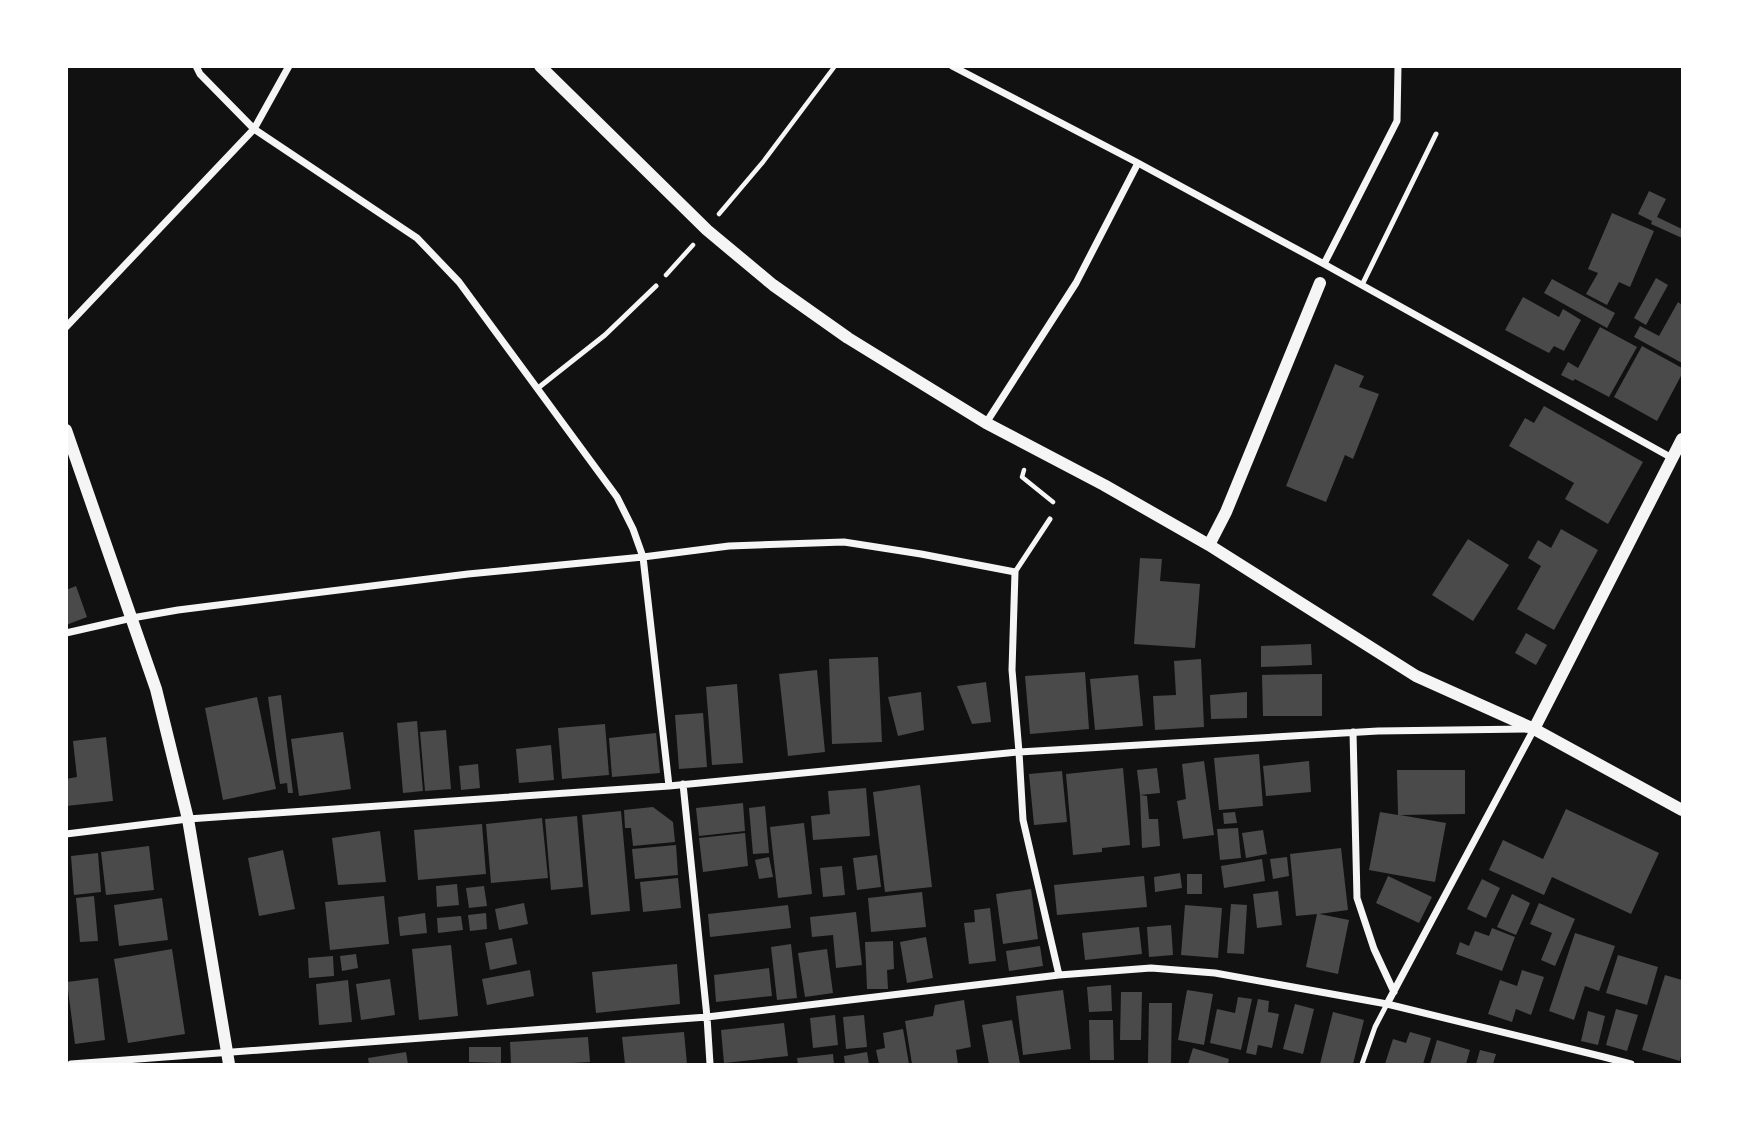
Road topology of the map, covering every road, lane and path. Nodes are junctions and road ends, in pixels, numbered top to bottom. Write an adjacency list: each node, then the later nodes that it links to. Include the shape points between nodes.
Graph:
1 (196, 66): 7 (street)
2 (289, 66): 7 (street)
3 (540, 66): 10 (street)
4 (835, 66): 10 (path)
5 (1398, 66): 12 (street, via 1397,121)
6 (953, 67): 9 (street)
7 (254, 129): 16 (street); 17 (street, via 417,238 459,282)
8 (1436, 134): 14 (lane)
9 (1138, 163): 12 (street); 18 (street, via 1076,283)
10 (707, 230): 18 (street, via 773,285 848,338)
11 (688, 251): 15 (path)
12 (1324, 264): 14 (street)
13 (1320, 283): 24 (street)
14 (1362, 285): 21 (street)
15 (656, 286): 17 (lane, via 605,335)
16 (66, 327)
17 (538, 388): 25 (street, via 617,497)
18 (986, 423): 24 (street)
19 (66, 430): 27 (street)
20 (1682, 439): 21 (street)
21 (1672, 458): 29 (street)
22 (1024, 470): 23 (path, via 1022,477 1055,504)
23 (1050, 519): 26 (lane)
24 (1209, 545): 29 (street, via 1416,676)
25 (642, 557): 26 (street, via 729,546 844,542); 27 (street, via 468,574); 33 (street)
26 (1015, 572): 31 (street, via 1012,670)
27 (132, 618): 28 (street); 35 (street, via 156,689)
28 (66, 633)
29 (1534, 729): 30 (street); 34 (street); 38 (street)
30 (1353, 732): 31 (street); 38 (street, via 1357,898)
31 (1019, 752): 32 (street); 37 (street, via 1023,820)
32 (683, 784): 33 (street); 40 (street)
33 (669, 786): 35 (street)
34 (1682, 810)
35 (188, 819): 36 (street); 41 (street)
36 (66, 834)
37 (1059, 975): 39 (street, via 1151,968 1215,973); 40 (street)
38 (1394, 992): 39 (street)
39 (1387, 1004): 44 (lane); 45 (street)
40 (707, 1017): 41 (street); 43 (street)
41 (228, 1058): 42 (street)
42 (71, 1065)
43 (710, 1065)
44 (1362, 1065)
45 (1631, 1065)

